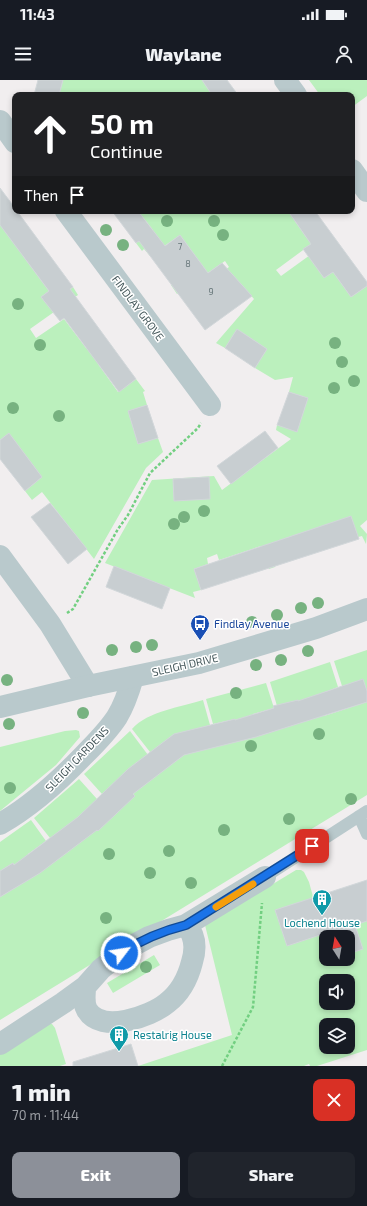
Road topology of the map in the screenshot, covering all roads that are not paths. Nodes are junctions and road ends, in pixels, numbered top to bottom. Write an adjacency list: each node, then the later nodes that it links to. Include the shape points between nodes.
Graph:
1 (285, 80): 2 (street)
2 (294, 92)
3 (0, 121): 4 (street)
4 (12, 138)
5 (355, 174): 6 (street)
6 (367, 191)
7 (68, 214): 8 (street, FINDLAY GROVE)
8 (210, 405)
9 (0, 556): 12 (street, via 50,624)
10 (367, 609): 11 (street, SLEIGH DRIVE, via 277,641 199,663)
11 (133, 677): 12 (street, SLEIGH DRIVE); 15 (street, SLEIGH GARDENS, via 127,698 116,718 92,747 47,791)
12 (88, 686): 13 (street, SLEIGH DRIVE)
13 (0, 707)
14 (363, 814): 16 (lane); 17 (lane)
15 (0, 824)
16 (367, 834)
17 (265, 877): 18 (street)
18 (186, 925): 19 (street, via 149,937 121,953 101,969); 19 (street, via 194,938 189,974 175,996 154,1012 132,1020 102,1022 91,1016 88,1011 84,1001)
19 (86, 987): 20 (street)
20 (0, 1044)

